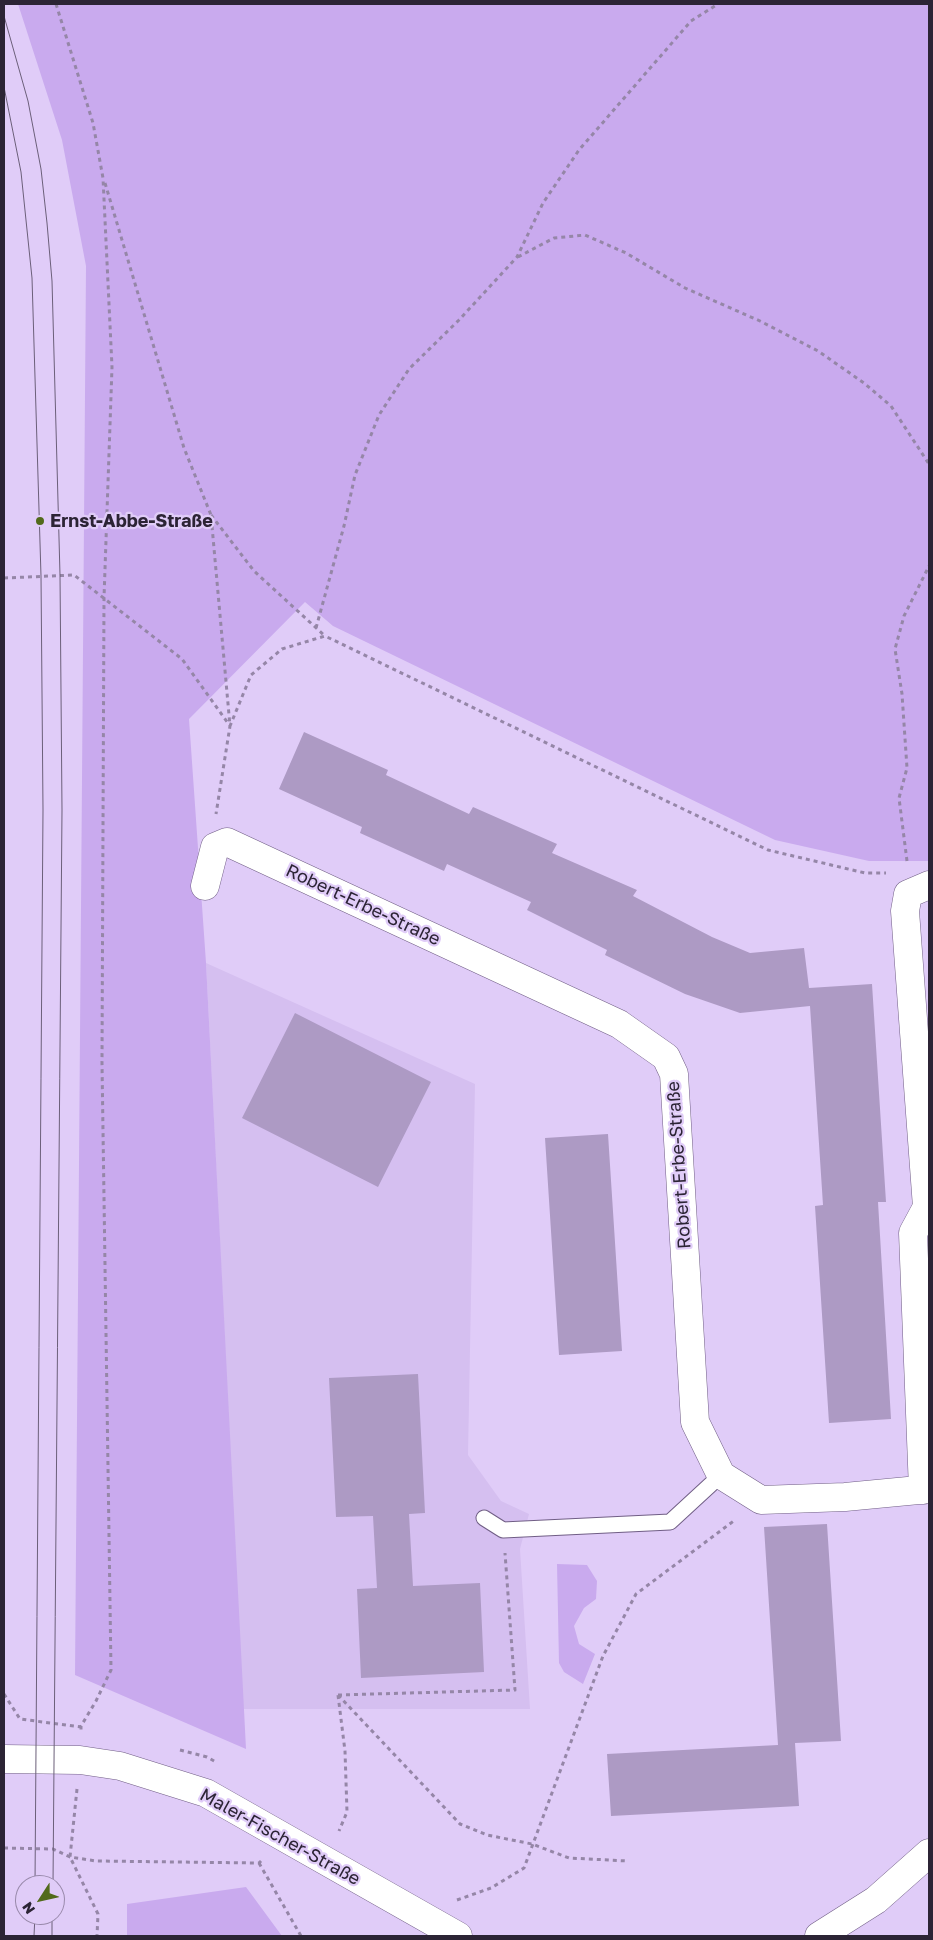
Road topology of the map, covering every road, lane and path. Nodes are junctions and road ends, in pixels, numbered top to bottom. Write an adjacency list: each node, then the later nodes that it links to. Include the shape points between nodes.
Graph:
1 (56, 4): 3 (path, via 93,123)
2 (718, 4): 4 (path, via 691,21 579,150 543,203)
3 (103, 178): 6 (path, via 184,448); 9 (path, via 112,366)
4 (517, 257): 5 (path, via 554,238 585,235 626,253 685,288 818,351 841,367 891,406); 10 (path, via 409,369 379,415 356,476)
5 (929, 464)
6 (211, 515): 10 (path, via 254,571); 12 (path)
7 (929, 566): 14 (path, via 904,616 894,649 902,694 907,768 899,798)
8 (4, 578): 9 (path, via 74,575)
9 (104, 598): 12 (path, via 182,659); 23 (path, via 102,1063 111,1670)
10 (316, 628): 11 (path)
11 (325, 636): 12 (path, via 282,649 251,675); 14 (path, via 768,850)
12 (230, 726): 13 (path, via 216,816)
13 (227, 842): 15 (street, via 215,847); 16 (street, Robert-Erbe-Straße, via 619,1024 666,1057 674,1074 695,1422)
14 (915, 884): 17 (street, via 905,911 927,1207 913,1232)
15 (204, 886)
16 (721, 1475): 18 (street); 20 (lane, via 670,1522)
17 (926, 1490): 18 (street)
18 (761, 1500): 33 (path, via 636,1594 603,1656)
19 (484, 1518): 20 (lane)
20 (503, 1530): 22 (path, via 515,1690)
21 (4, 1694): 23 (path, via 20,1719)
22 (338, 1695): 30 (path, via 346,1751 347,1812); 33 (path, via 460,1824 487,1836)
23 (81, 1726): 24 (path); 27 (path)
24 (90, 1729)
25 (178, 1750): 28 (path, via 207,1757)
26 (4, 1759): 27 (street, Maler-Fischer-Straße)
27 (80, 1760): 32 (street, Maler-Fischer-Straße, via 120,1766 206,1793); 36 (path)
28 (224, 1766)
29 (331, 1826): 30 (path)
30 (339, 1831): 31 (path)
31 (347, 1836)
32 (286, 1840): 38 (path); 42 (street, Maler-Fischer-Straße)
33 (532, 1844): 37 (path, via 568,1858); 39 (path, via 524,1868 490,1888)
34 (4, 1848): 36 (path, via 53,1849)
35 (929, 1852): 43 (street, via 876,1900)
36 (70, 1857): 38 (path, via 96,1861); 40 (path, via 98,1914)
37 (628, 1860)
38 (259, 1863): 41 (path)
39 (454, 1902)
40 (98, 1936)
41 (301, 1936)
42 (458, 1936)
43 (819, 1936)

